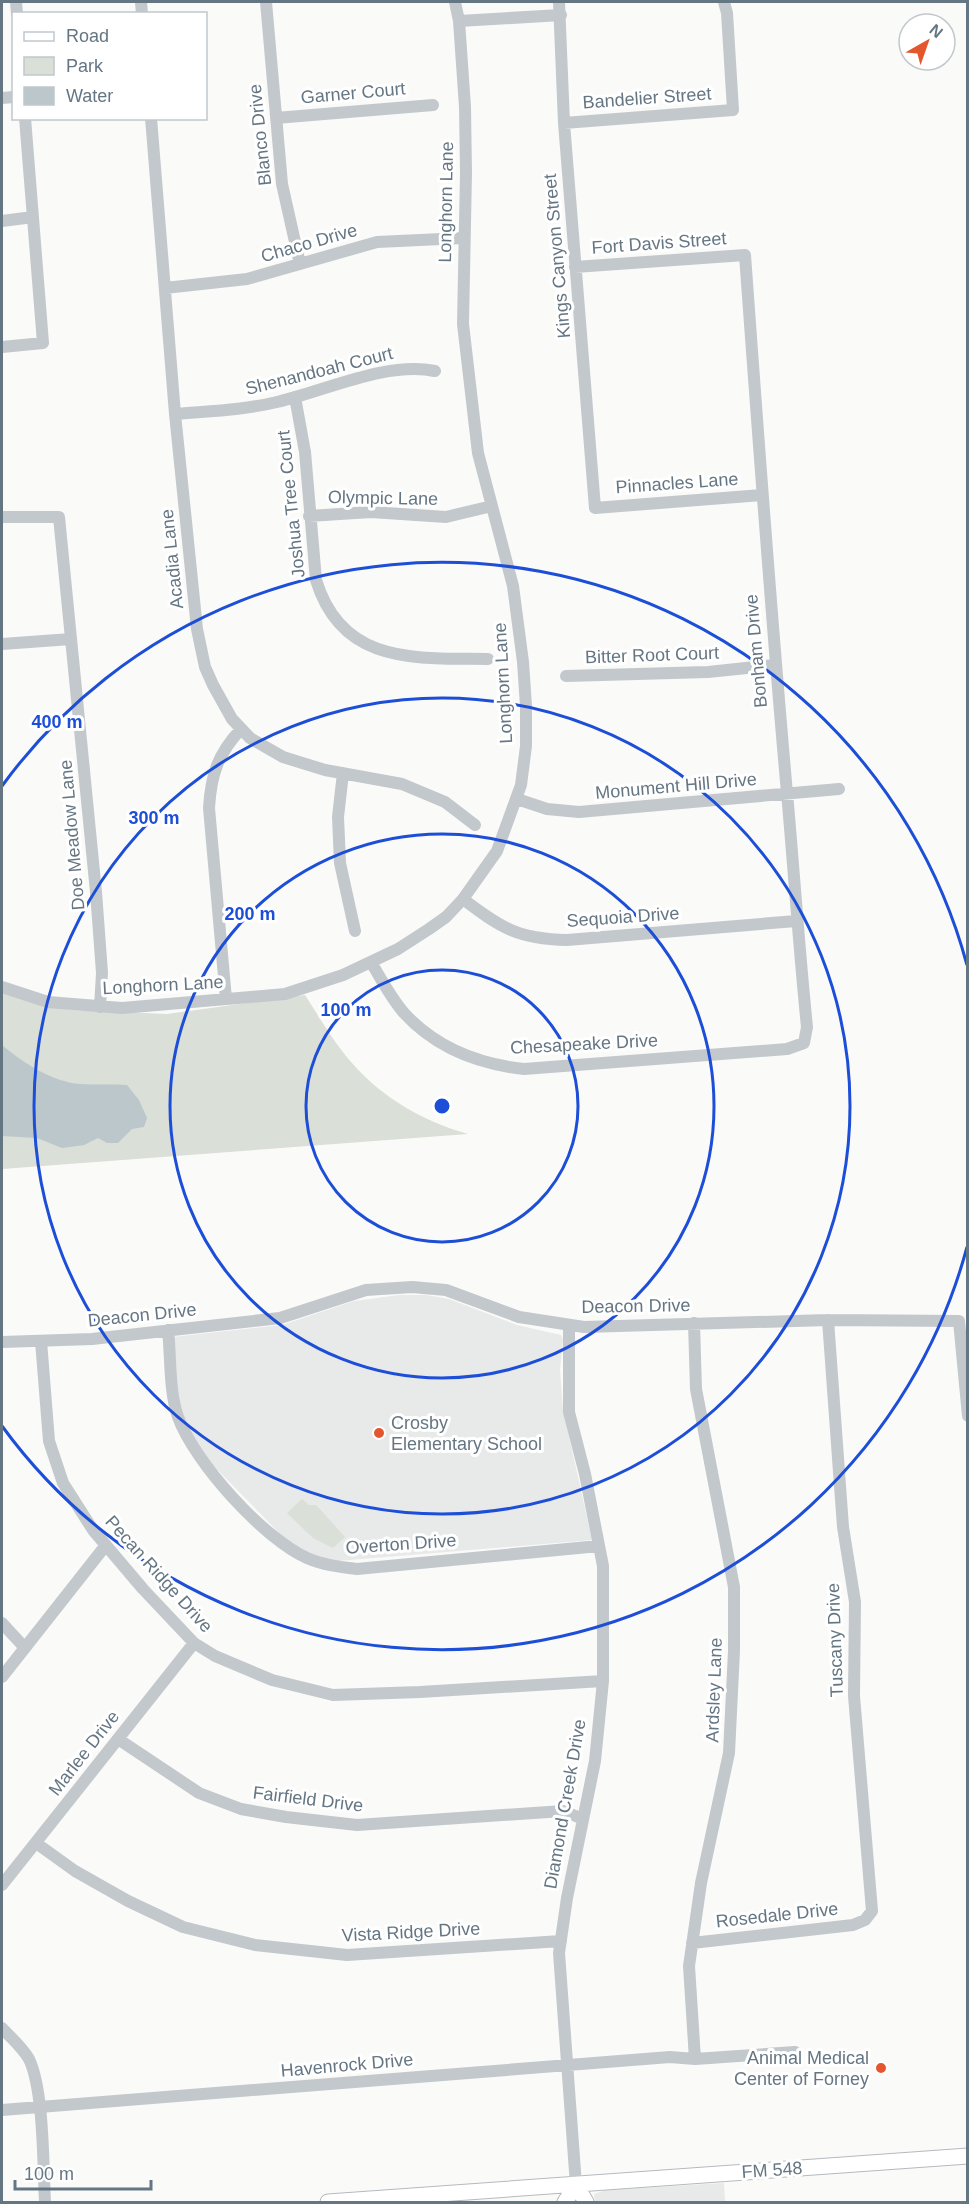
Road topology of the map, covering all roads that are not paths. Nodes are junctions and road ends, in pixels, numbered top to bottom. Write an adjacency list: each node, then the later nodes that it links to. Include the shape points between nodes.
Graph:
1 (266, 2): 8 (street, Blanco Drive)
2 (455, 2): 6 (street, Longhorn Lane)
3 (559, 2): 5 (street, Kings Canyon Street)
4 (724, 2): 11 (street, Bandelier Street, via 733,110)
5 (561, 15): 6 (street); 11 (street, Kings Canyon Street)
6 (459, 21): 14 (street, Longhorn Lane, via 465,118)
7 (433, 105): 8 (street, Garner Court)
8 (276, 118): 16 (street, Blanco Drive, via 284,197)
9 (25, 120): 12 (street)
10 (151, 120): 18 (street, Acadia Lane)
11 (564, 123): 17 (street, Kings Canyon Street)
12 (33, 217): 13 (street); 19 (street, via 43,343)
13 (2, 221)
14 (463, 238): 16 (street, Chaco Drive, via 377,242); 24 (street, Longhorn Lane, via 463,324 478,453)
15 (745, 255): 17 (street, Fort Davis Street); 23 (street, Bonham Drive)
16 (300, 264): 18 (street, Chaco Drive, via 247,279)
17 (575, 267): 25 (street, Kings Canyon Street)
18 (165, 288): 22 (street, Acadia Lane)
19 (2, 347)
20 (435, 371): 21 (street, Shenandoah Court, via 391,370)
21 (295, 397): 22 (street, Shenandoah Court, via 242,409); 26 (street, Joshua Tree Court, via 305,452)
22 (176, 414): 33 (street, Acadia Lane, via 200,648 213,686)
23 (762, 495): 25 (street, Pinnacles Lane); 31 (street, Bonham Drive)
24 (492, 506): 26 (street, Olympic Lane, via 446,517 371,512); 37 (street, Longhorn Lane, via 513,586 523,662 526,746)
25 (595, 508)
26 (309, 516): 30 (street, Joshua Tree Court, via 313,561 322,598 352,636 396,655)
27 (2, 517): 28 (street, Doe Meadow Lane, via 59,517)
28 (71, 639): 29 (street); 45 (street, Doe Meadow Lane, via 102,973)
29 (2, 644)
30 (488, 659)
31 (775, 665): 32 (street, Bitter Root Court, via 708,672); 36 (street, Bonham Drive)
32 (566, 676)
33 (242, 729): 34 (street, Acadia Lane, via 283,758); 44 (street, via 215,767 209,808)
34 (343, 773): 38 (street, Acadia Lane, via 425,792); 41 (street, via 340,863)
35 (839, 789): 36 (street, Monument Hill Drive)
36 (787, 795): 37 (street, Monument Hill Drive, via 579,812 547,809); 40 (street, Bonham Drive)
37 (517, 799): 39 (street, Longhorn Lane, via 497,851)
38 (475, 825)
39 (463, 899): 40 (street, Sequoia Drive, via 507,930 545,940); 42 (street, Longhorn Lane, via 429,930)
40 (796, 921): 46 (street, Bonham Drive, via 807,1027)
41 (355, 931)
42 (371, 962): 44 (street, Longhorn Lane, via 285,994); 46 (street, Chesapeake Drive, via 404,1013 425,1032 446,1047 496,1066 524,1069 787,1049)
43 (2, 987): 45 (street, Longhorn Lane, via 48,1002)
44 (226, 999): 45 (street, Longhorn Lane)
45 (100, 1007)
46 (804, 1043)
47 (828, 1320): 48 (street, Deacon Drive); 53 (street, Deacon Drive, via 959,1322); 65 (street, Tuscany Drive, via 843,1527 855,1602 854,1696 872,1911)
48 (694, 1323): 49 (street, Deacon Drive, via 584,1328); 67 (street, Ardsley Lane, via 696,1389 734,1587 734,1652 729,1753)
49 (569, 1325): 50 (street, Deacon Drive, via 519,1317 446,1290 412,1287 366,1290 280,1317); 55 (street, Diamond Creek Drive, via 569,1412)
50 (168, 1330): 51 (street, Deacon Drive); 55 (street, Overton Drive, via 177,1414 197,1454 248,1512 281,1542 307,1558 357,1569)
51 (41, 1341): 52 (street, Deacon Drive); 54 (street, Pecan Ridge Drive, via 49,1441 63,1483)
52 (2, 1342)
53 (968, 1416)
54 (106, 1545): 57 (street, Pecan Ridge Drive); 58 (street)
55 (599, 1546): 60 (street, Diamond Creek Drive, via 603,1566)
56 (2, 1623): 58 (street)
57 (194, 1643): 60 (street, Pecan Ridge Drive, via 272,1680 333,1695); 61 (street, Marlee Drive)
58 (25, 1648): 59 (street)
59 (2, 1677)
60 (603, 1682): 62 (street, Diamond Creek Drive, via 595,1761)
61 (118, 1739): 62 (street, Fairfield Drive, via 199,1793 241,1809 286,1817 357,1825 563,1811); 63 (street, Marlee Drive)
62 (583, 1819): 66 (street, Diamond Creek Drive)
63 (36, 1843): 64 (street, Marlee Drive); 66 (street, Vista Ridge Drive, via 75,1871 183,1928 255,1945 347,1955)
64 (2, 1885)
65 (865, 1920): 67 (street, Rosedale Drive, via 853,1925)
66 (561, 1941): 71 (street, Diamond Creek Drive)
67 (692, 1943): 70 (street, Ardsley Lane, via 689,1966)
68 (2, 2028): 72 (street, via 28,2058)
69 (795, 2052): 70 (street, Havenrock Drive)
70 (695, 2059): 71 (street, Havenrock Drive, via 670,2057)
71 (567, 2065): 72 (street, Havenrock Drive); 75 (street, Diamond Creek Drive)
72 (39, 2108): 73 (street, Havenrock Drive); 76 (street)
73 (2, 2110)
74 (968, 2156): 75 (main road, FM 548 / FM 548)
75 (576, 2185): 77 (main road, FM 548); 78 (main road); 79 (main road)
76 (45, 2202)
77 (328, 2202)
78 (565, 2202)
79 (586, 2202)

